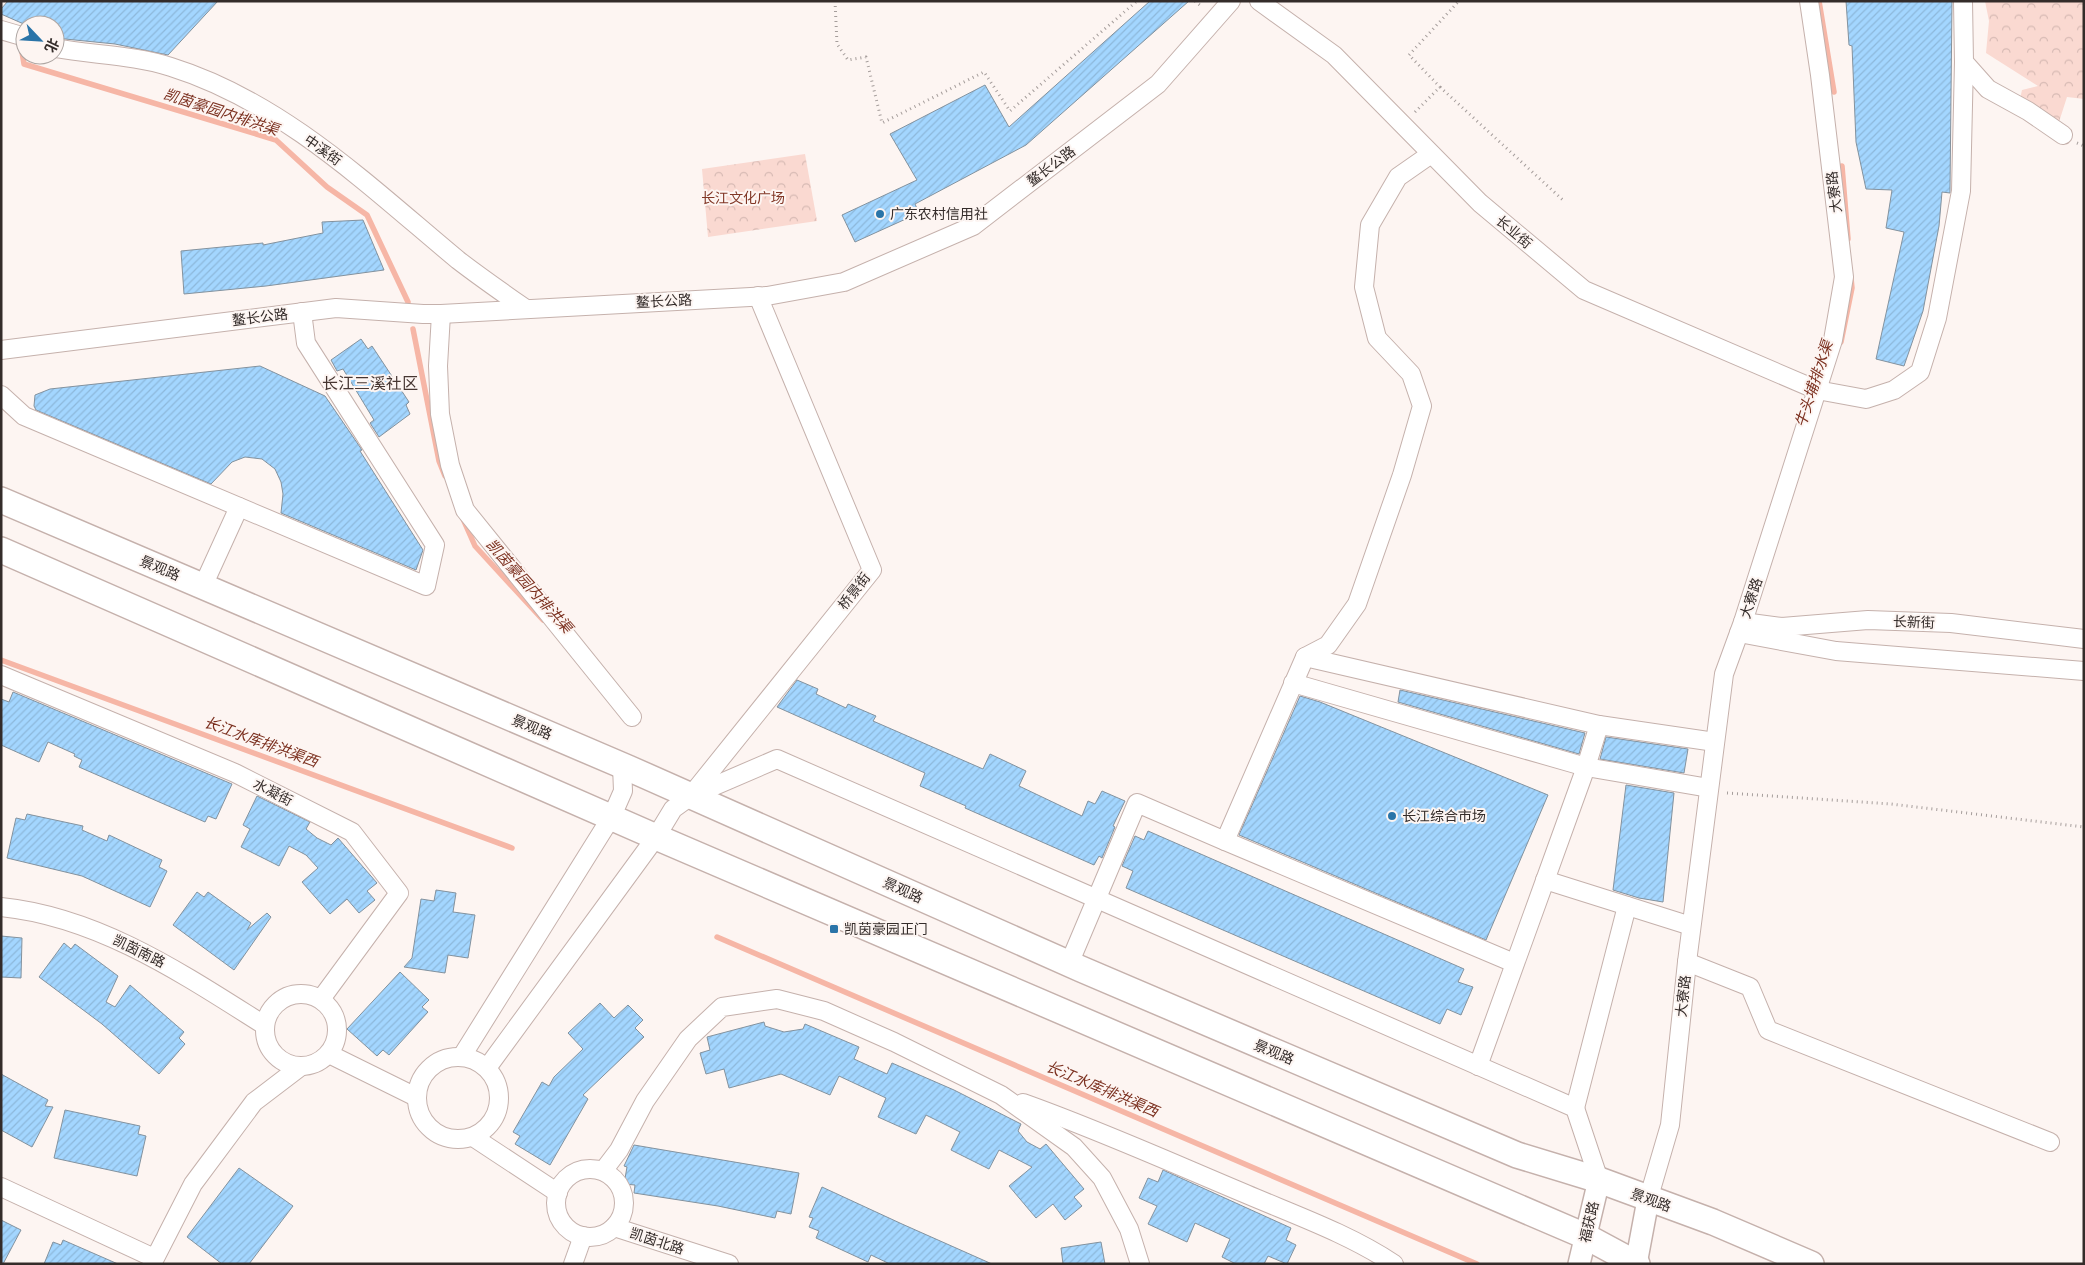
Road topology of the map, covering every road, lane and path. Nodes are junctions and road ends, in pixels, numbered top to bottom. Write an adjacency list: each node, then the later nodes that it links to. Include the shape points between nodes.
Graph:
1 (835, 1): 2 (path, via 837,44 848,60 866,57 882,123 984,72 1010,111)
2 (1137, 1)
3 (1231, 1): 17 (street, 鳌长公路, via 1158,84 973,226 844,282)
4 (1259, 1): 13 (street, 长业街, via 1334,55)
5 (1459, 1): 12 (path, via 1409,55)
6 (1808, 1): 22 (street, 大寮路, via 1844,277)
7 (1963, 1): 11 (street, 长业街)
8 (1, 30): 9 (street)
9 (15, 34)
10 (65, 50): 18 (street, 中溪街, via 171,66 242,96 329,152 460,261)
11 (1964, 62): 14 (street, via 1988,89); 22 (street, 长业街, via 1961,191 1937,318 1920,372 1894,390 1866,399)
12 (1440, 87): 13 (path); 16 (path)
13 (1402, 125): 15 (street, 长业街)
14 (2063, 135)
15 (1431, 154): 22 (street, 长业街, via 1480,204 1584,290); 30 (street, via 1398,177 1370,225 1364,287 1376,338 1411,374 1422,406 1402,475 1356,604 1328,645)
16 (1565, 202)
17 (758, 296): 18 (street, 鳌长公路); 40 (street, 桥景街, via 872,570)
18 (526, 309): 20 (street, 鳌长公路)
19 (302, 312): 20 (street, 鳌长公路, via 336,308); 21 (street, 鳌长公路); 25 (street, via 306,343 435,545 426,586)
20 (441, 314): 34 (street, via 440,414 450,465 465,510)
21 (1, 350)
22 (1822, 391): 28 (street, 大寮路)
23 (1, 395): 25 (street, via 24,416)
24 (1, 500): 27 (main road, 景观路)
25 (239, 507): 27 (street)
26 (1, 550): 41 (main road)
27 (203, 586): 37 (main road, 景观路)
28 (1741, 628): 29 (street, 长新街, via 1868,620 1951,623); 31 (street, via 1836,650); 36 (street, 大寮路, via 1724,674)
29 (2084, 639)
30 (1305, 657): 33 (street); 35 (street)
31 (2084, 671)
32 (1, 675): 53 (street, 水凝街, via 235,773 352,832 399,893)
33 (1294, 683): 38 (street); 44 (street)
34 (632, 717)
35 (1599, 724): 36 (street); 38 (street)
36 (1716, 742): 39 (street, 大寮路)
37 (622, 766): 40 (main road, 景观路); 41 (street, via 623,791)
38 (1586, 767): 39 (street); 45 (street)
39 (1709, 788): 42 (path, via 1729,793 1890,804); 49 (street, 大寮路)
40 (691, 796): 43 (street, via 673,809); 46 (street, via 777,759); 52 (main road, 景观路)
41 (612, 816): 43 (main road); 56 (street)
42 (2084, 828)
43 (656, 837): 59 (street); 72 (main road)
44 (1225, 841): 46 (street, via 1137,802); 51 (street)
45 (1545, 880): 47 (street); 51 (street)
46 (1096, 900): 52 (street); 57 (street)
47 (1627, 906): 49 (street); 62 (street)
48 (1, 907): 54 (street, 凯茵南路, via 22,909 98,932 164,962)
49 (1691, 926): 50 (street, 大寮路)
50 (1687, 962): 64 (street, via 1750,988 1768,1030); 69 (street, 大寮路, via 1670,1125)
51 (1514, 963): 57 (street)
52 (1069, 964): 66 (main road, 景观路, via 1517,1155)
53 (321, 999): 54 (street, via 303,994 285,997 271,1009); 55 (street, via 333,1013 338,1031)
54 (264, 1025): 58 (street, via 268,1048 285,1064)
55 (328, 1054): 58 (street, via 319,1062); 61 (street)
56 (462, 1056): 59 (street); 61 (street, via 448,1057 435,1063 422,1078)
57 (1478, 1066): 62 (street)
58 (300, 1067): 73 (street, via 254,1102 193,1184)
59 (487, 1068): 63 (street, via 499,1093 498,1107 493,1120)
60 (1001, 1095): 65 (street, via 824,1011 777,999 722,1006 688,1039 645,1101 619,1150); 76 (street, via 1074,1146 1102,1178 1129,1230); 77 (street, via 1065,1118 1283,1210 1376,1251)
61 (416, 1097): 63 (street, via 424,1123 434,1132 452,1139)
62 (1575, 1108): 66 (street)
63 (473, 1137): 68 (street)
64 (2050, 1142)
65 (603, 1171): 68 (street, via 592,1169 570,1175); 70 (street, via 612,1177 623,1196 624,1207)
66 (1599, 1180): 69 (main road, 景观路); 72 (street, 福获路)
67 (1, 1187): 73 (street)
68 (558, 1193): 71 (street, via 558,1215 572,1232)
69 (1648, 1200): 79 (street); 80 (main road, 景观路, via 1714,1222)
70 (614, 1227): 71 (street, via 599,1235); 75 (street, 凯茵北路)
71 (583, 1236): 74 (street)
72 (1585, 1236): 78 (street, 福获路); 79 (main road)
73 (153, 1261)
74 (573, 1264)
75 (729, 1264)
76 (1140, 1264)
77 (1394, 1264)
78 (1579, 1264)
79 (1636, 1264)
80 (1811, 1264)

